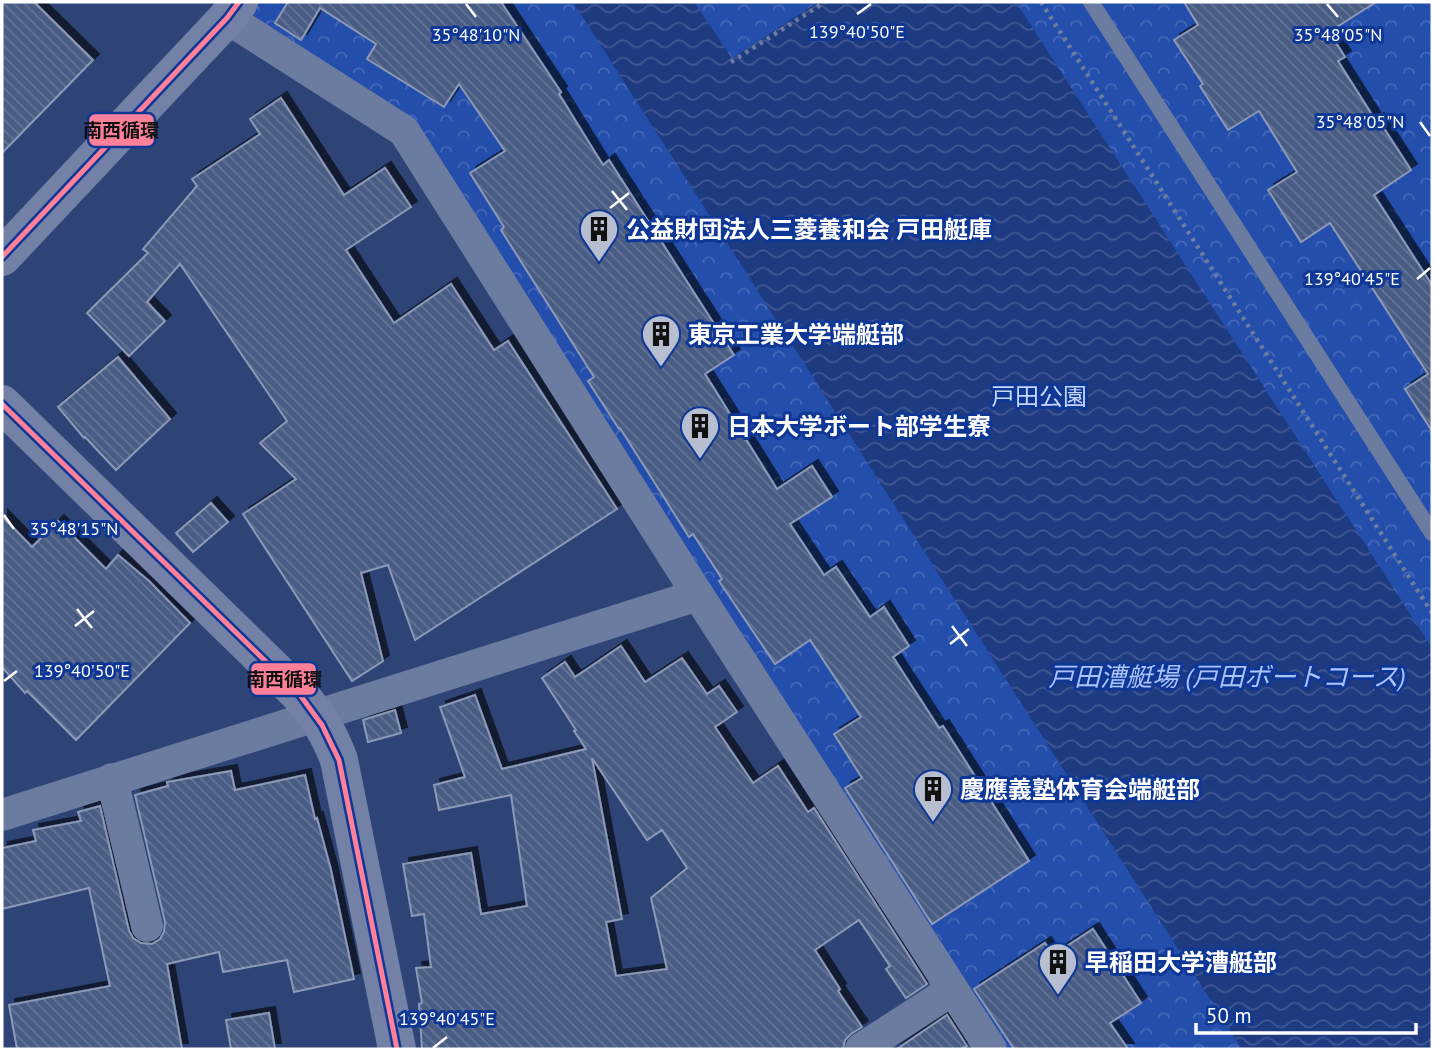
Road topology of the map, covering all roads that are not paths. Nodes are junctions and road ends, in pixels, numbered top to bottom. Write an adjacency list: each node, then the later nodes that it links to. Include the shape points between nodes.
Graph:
1 (1091, 2): 5 (lane)
2 (233, 10): 3 (street); 6 (street, via 404,131)
3 (2, 257)
4 (2, 404): 7 (street)
5 (1432, 533)
6 (698, 595): 7 (street); 11 (street)
7 (317, 714): 8 (street); 12 (street, via 339,760)
8 (113, 779): 9 (street); 10 (street)
9 (2, 815)
10 (147, 926)
11 (952, 990): 13 (street); 14 (street)
12 (397, 1049)
13 (861, 1049)
14 (991, 1049)

